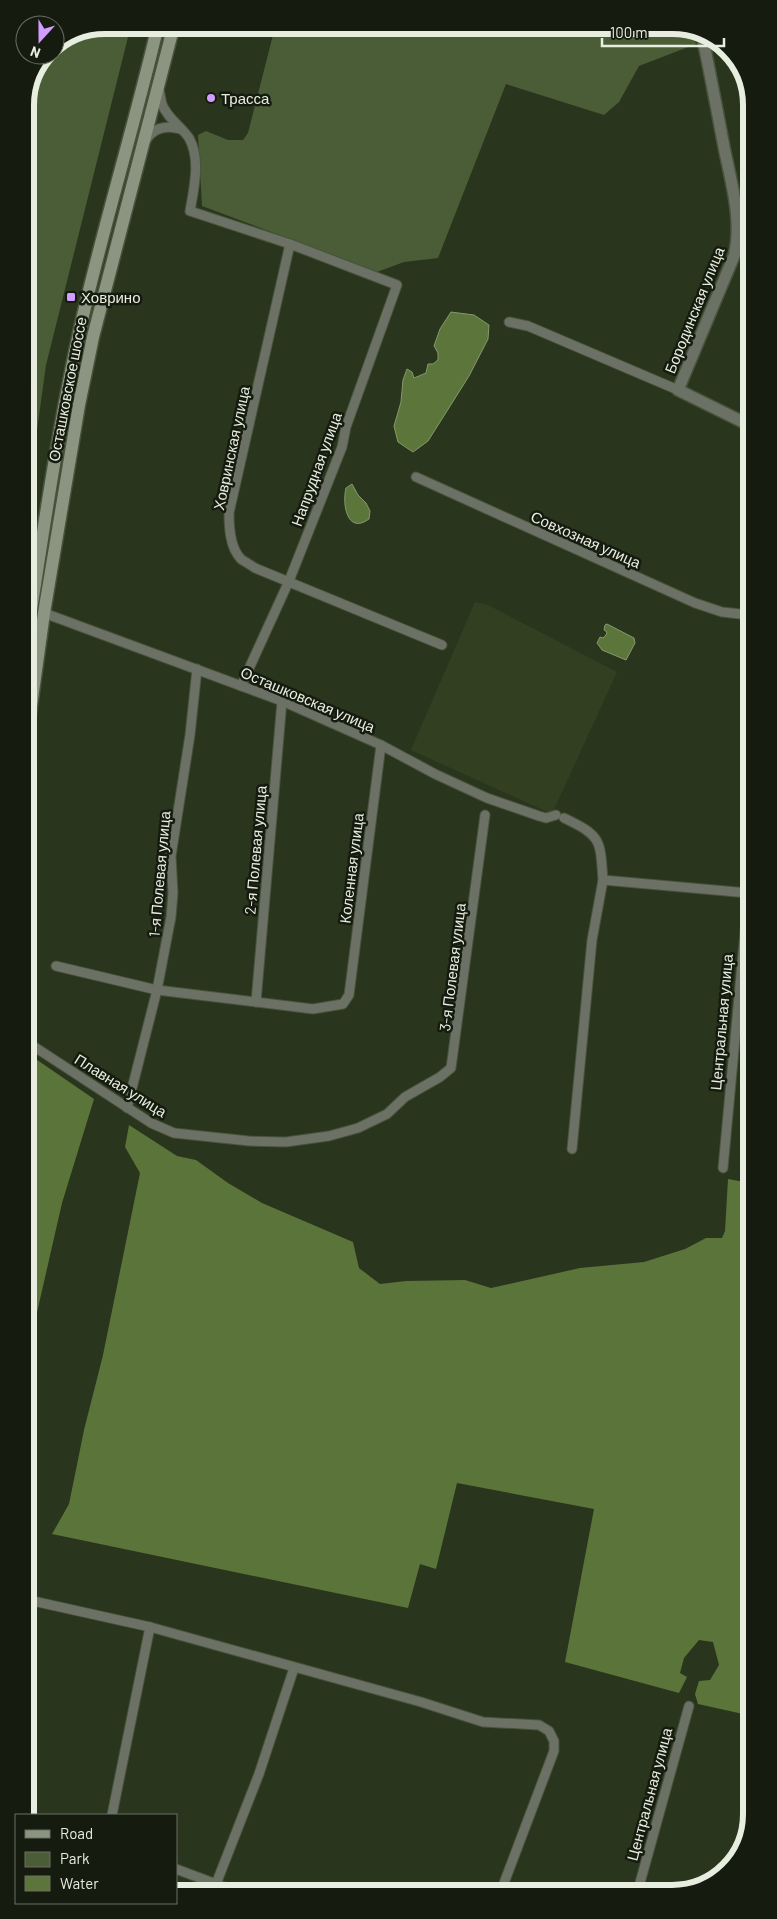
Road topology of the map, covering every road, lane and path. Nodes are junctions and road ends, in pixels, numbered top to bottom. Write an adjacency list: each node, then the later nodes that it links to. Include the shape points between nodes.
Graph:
1 (156, 34): 13 (main road, Осташковское шоссе, via 78,341 65,401)
2 (174, 34): 4 (main road, Осташковское шоссе)
3 (703, 41): 9 (street, Бородинская улица, via 733,194 738,242)
4 (159, 86): 5 (street, via 162,105); 6 (main road, Осташковское шоссе)
5 (183, 130): 6 (street, via 163,126 154,130); 7 (street, via 190,139 196,163 190,211)
6 (142, 146): 14 (main road, Осташковское шоссе, via 93,337)
7 (290, 244): 12 (street, Ховринская улица, via 229,513 234,548 241,559); 12 (street, Напрудная улица, via 397,285 346,427 342,447)
8 (509, 322): 9 (street, via 528,326)
9 (678, 390): 10 (street)
10 (743, 422)
11 (416, 477): 15 (street, Совхозная улица, via 695,603 722,612)
12 (289, 581): 16 (street, Ховринская улица); 19 (street, Напрудная улица)
13 (34, 593)
14 (44, 613): 17 (street, Осташковская улица); 18 (main road, Осташковское шоссе)
15 (743, 614)
16 (442, 645)
17 (197, 669): 19 (street, Осташковская улица); 27 (street, 1-я Полевая улица, via 171,856 171,918)
18 (34, 685)
19 (241, 686): 20 (street, Осташковская улица)
20 (282, 701): 21 (street, Осташковская улица); 28 (street, 2-я Полевая улица)
21 (381, 745): 23 (street, Осташковская улица, via 487,798 538,816 560,817 587,829 596,837 600,847); 28 (street, Коленная улица, via 349,995 343,1004 313,1009)
22 (485, 815): 30 (street, 3-я Полевая улица, via 451,1068)
23 (603, 880): 24 (street); 32 (street, via 592,940)
24 (743, 892)
25 (743, 947): 33 (street, Центральная улица)
26 (56, 966): 27 (street)
27 (157, 990): 28 (street); 31 (street, 1-я Полевая улица)
28 (256, 1002)
29 (34, 1047): 31 (street, Плавная улица)
30 (405, 1097): 31 (street, Плавная улица, via 388,1114 358,1128 286,1142 174,1133)
31 (126, 1108)
32 (572, 1149)
33 (723, 1168)
34 (34, 1601): 35 (street)
35 (150, 1627): 36 (street); 38 (street)
36 (294, 1668): 40 (street, via 259,1774); 41 (street, via 482,1722 539,1725 549,1731 554,1741 554,1752)
37 (689, 1706): 42 (street, Центральная улица)
38 (112, 1814)
39 (178, 1870): 40 (street)
40 (216, 1884)
41 (503, 1885)
42 (639, 1885)

